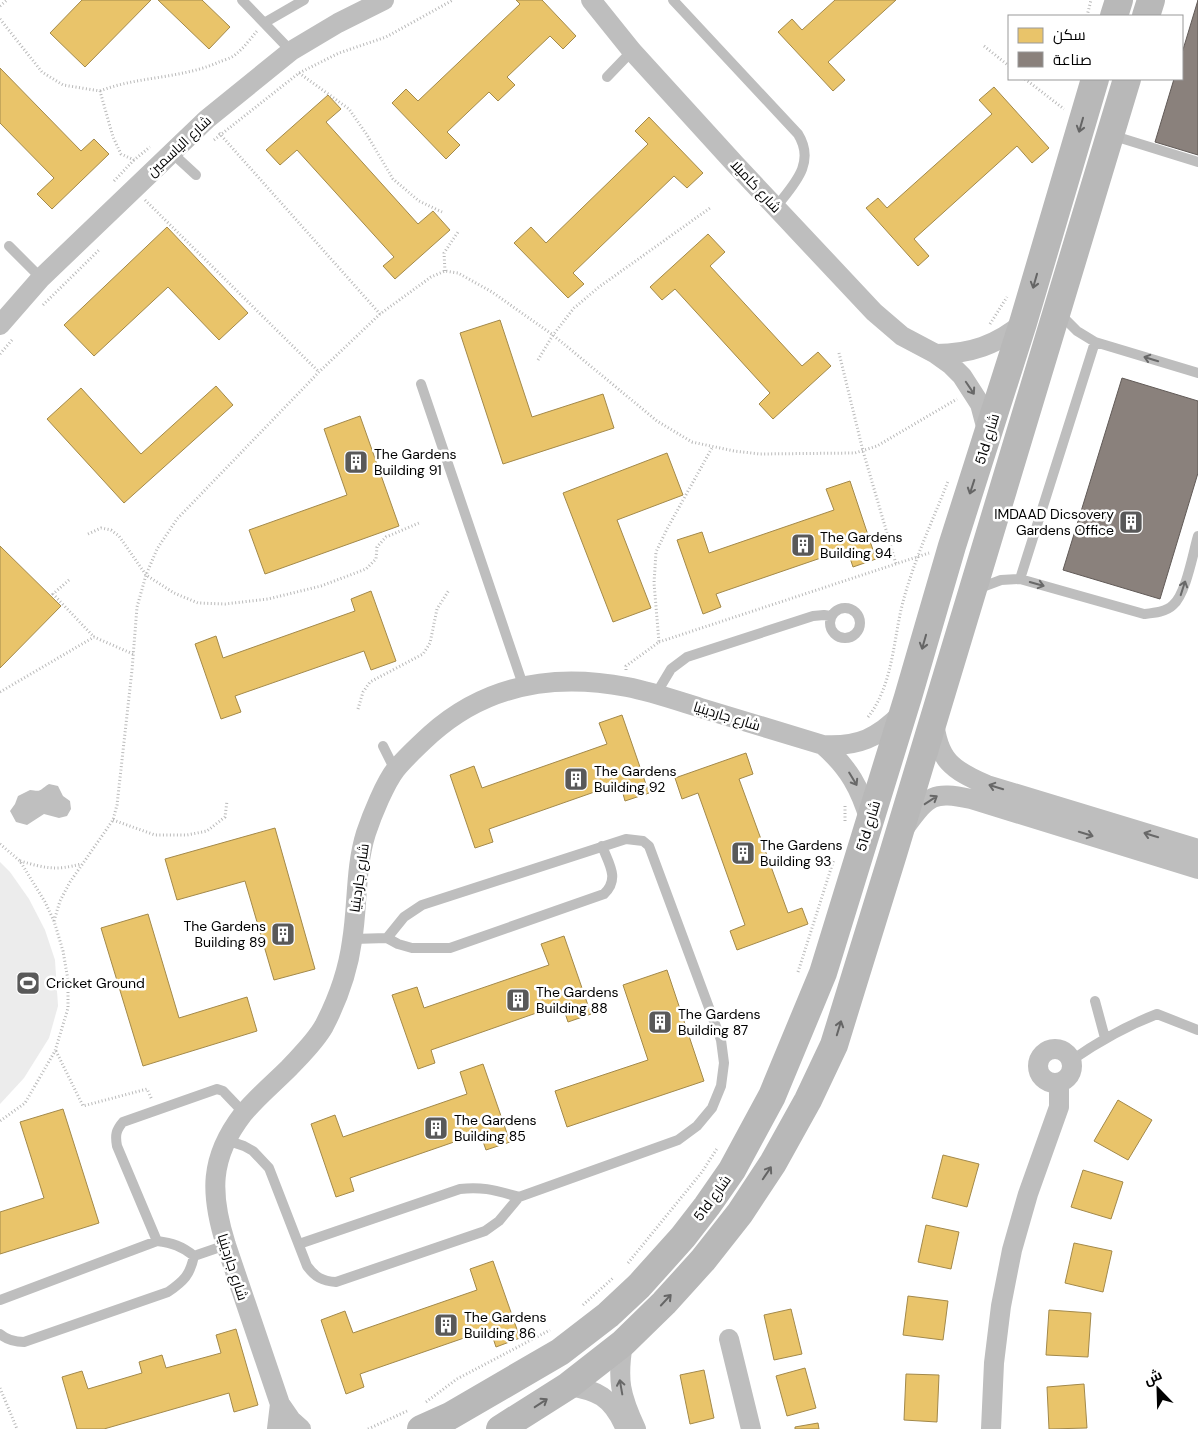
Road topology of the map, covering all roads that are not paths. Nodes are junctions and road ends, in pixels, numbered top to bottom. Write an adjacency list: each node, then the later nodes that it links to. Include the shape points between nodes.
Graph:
1 (242, 0): 10 (lane)
2 (304, 0): 10 (lane)
3 (384, 0): 12 (street, شارع الياسمين)
4 (591, 0): 11 (street, شارع كاميلا)
5 (673, 0): 20 (lane, via 802,141 805,157 802,170)
6 (1118, 0): 8 (street)
7 (1151, 0): 9 (street)
8 (1114, 15)
9 (1146, 15)
10 (264, 23): 12 (lane)
11 (632, 52): 13 (lane); 20 (street, شارع كاميلا)
12 (285, 55): 17 (street, شارع الياسمين)
13 (607, 77)
14 (1095, 80): 24 (street, 51d شارع, one-way to 24)
15 (1127, 80): 16 (street)
16 (1110, 135): 18 (lane); 23 (street)
17 (171, 152): 19 (lane); 22 (street, شارع الياسمين, via 144,195)
18 (1198, 162)
19 (196, 175)
20 (776, 207): 27 (street, شارع كاميلا, via 889,326)
21 (8, 246): 22 (lane)
22 (41, 278): 25 (street, شارع الياسمين)
23 (1058, 312): 26 (lane, via 1077,331); 33 (street)
24 (1023, 323): 27 (street, شارع كاميلا, via 988,346 971,352); 30 (street, 51d شارع)
25 (8, 330)
26 (1095, 342): 28 (lane, one-way to 26); 32 (lane)
27 (936, 354): 30 (street, شارع كاميلا, one-way to 30, via 950,364 973,390)
28 (1198, 373)
29 (421, 384): 35 (lane)
30 (988, 434): 37 (street, 51d شارع, one-way to 37)
31 (1198, 536): 32 (lane, one-way to 31, via 1144,614 1159,612 1173,606 1181,595)
32 (1020, 579): 33 (lane, via 1001,580)
33 (973, 590): 38 (street)
34 (831, 616): 36 (lane, via 813,616 687,658 671,669)
35 (524, 685): 36 (street, شارع جاردينيا, via 570,681); 41 (street, شارع جاردينيا, via 470,706 444,723)
36 (656, 694): 39 (street, شارع جاردينيا)
37 (903, 712): 39 (street, شارع جاردينيا, via 888,728 867,740 838,746); 42 (street, 51d شارع)
38 (934, 720): 43 (street); 45 (street, one-way to 38, via 963,775 949,764 941,750)
39 (823, 745): 42 (street, شارع جاردينيا, one-way to 42, via 852,777)
40 (383, 746): 41 (lane)
41 (395, 770): 48 (street, شارع جاردينيا, via 366,833 359,864)
42 (870, 821): 65 (street, 51d شارع, via 823,973 772,1096 732,1170 683,1237 639,1286 560,1352)
43 (899, 836): 46 (street, one-way to 46, via 919,808 930,799 949,794); 64 (street, one-way to 43, via 664,1303 734,1220 773,1163 808,1100 834,1045)
44 (602, 846): 47 (lane, via 422,906 404,917); 47 (lane, via 613,882 604,894 450,948 412,948); 56 (lane, via 626,839 643,841 649,846 721,1040 724,1063 721,1086 712,1108 697,1126 678,1140)
45 (1198, 849)
46 (1198, 869)
47 (387, 938): 48 (lane)
48 (353, 939): 54 (street, شارع جاردينيا, via 346,974 322,1029)
49 (1095, 1001): 51 (lane)
50 (1198, 1030): 51 (lane, via 1157,1014)
51 (1105, 1038): 52 (lane)
52 (1072, 1060): 53 (street, via 1070,1074); 53 (street, via 1068,1054 1055,1048 1042,1054 1038,1061 1040,1075 1052,1083)
53 (1059, 1083): 76 (street, via 1060,1107 1028,1194 1012,1250 994,1363)
54 (244, 1113): 55 (street, شارع جاردينيا); 57 (lane, via 217,1089 158,1108 123,1122 116,1129 117,1146)
55 (226, 1140): 58 (lane, via 253,1151 269,1168); 59 (street, شارع جاردينيا, via 217,1166 214,1193)
56 (518, 1197): 58 (lane, via 492,1189 460,1189); 58 (lane, via 499,1221 485,1231 336,1282 313,1274)
57 (157, 1241): 60 (lane, via 186,1248); 61 (lane)
58 (299, 1244)
59 (226, 1245): 60 (lane); 67 (street, شارع جاردينيا)
60 (194, 1256): 62 (lane, via 192,1268 184,1281 168,1292 24,1342 16,1342)
61 (0, 1300)
62 (0, 1334)
63 (729, 1339): 75 (street)
64 (623, 1343): 66 (street); 74 (street, one-way to 64, via 620,1388)
65 (522, 1374): 70 (street, 51d شارع); 71 (street, via 508,1390 472,1412 468,1420)
66 (568, 1386): 72 (street, one-way to 66); 73 (street, via 584,1388 609,1401)
67 (280, 1404): 68 (street, شارع جاردينيا); 69 (street, شارع جاردينيا)
68 (278, 1429)
69 (301, 1429)
70 (421, 1429)
71 (469, 1429)
72 (500, 1429)
73 (626, 1429)
74 (636, 1429)
75 (751, 1429)
76 (991, 1429)

